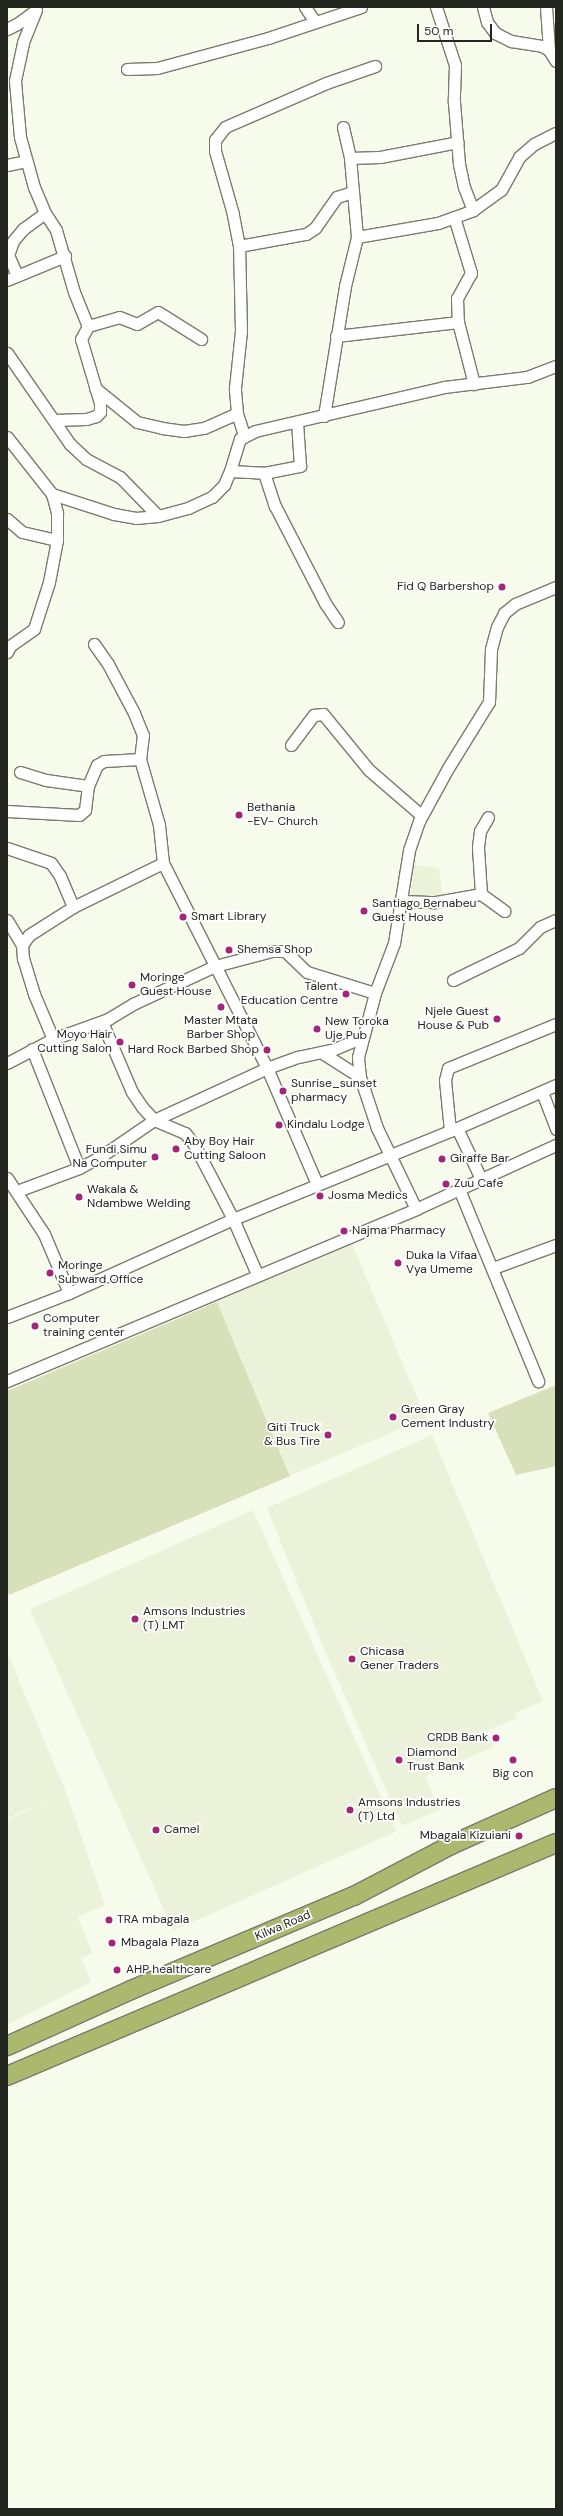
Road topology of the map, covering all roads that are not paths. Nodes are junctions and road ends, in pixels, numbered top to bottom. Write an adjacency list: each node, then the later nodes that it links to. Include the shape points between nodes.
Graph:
1 (305, 7): 7 (street)
2 (361, 7): 7 (street)
3 (436, 7): 16 (street, via 455,65 454,102)
4 (483, 7): 9 (street, via 487,22 495,33 511,41 542,46)
5 (546, 7): 9 (street)
6 (37, 9): 8 (street); 13 (street)
7 (315, 22): 12 (street, via 157,68)
8 (7, 28)
9 (549, 50): 10 (street)
10 (556, 61)
11 (375, 66): 25 (street, via 326,83 225,127 215,140 214,151 233,214)
12 (127, 69)
13 (11, 82): 18 (street)
14 (343, 127): 17 (street)
15 (556, 133): 21 (street, via 534,144 519,157 501,190)
16 (458, 142): 17 (street, via 380,157); 21 (street, via 464,187)
17 (350, 158): 20 (street)
18 (26, 161): 19 (street); 22 (street)
19 (7, 165)
20 (352, 192): 24 (street); 25 (street, via 337,197 315,228 306,234)
21 (473, 210): 23 (street)
22 (45, 213): 26 (street, via 56,230); 27 (street, via 23,229 13,241 8,255)
23 (454, 217): 24 (street, via 438,223); 29 (street, via 471,273 457,298)
24 (357, 237): 31 (street)
25 (239, 246): 37 (street, via 241,331 235,388)
26 (65, 256): 27 (street); 30 (street, via 74,292)
27 (17, 275): 28 (street)
28 (7, 280)
29 (458, 322): 31 (street); 35 (street)
30 (88, 326): 32 (street, via 119,317 137,324 158,312); 36 (street, via 81,339)
31 (336, 336): 38 (street)
32 (201, 338)
33 (7, 353): 39 (street)
34 (556, 366): 35 (street, via 527,377)
35 (474, 384): 38 (street, via 412,393)
36 (95, 388): 37 (street, via 137,422 162,428 184,431 204,428); 39 (street, via 100,403 100,412 96,416 86,420)
37 (237, 413): 41 (street)
38 (324, 416): 40 (street)
39 (54, 420): 46 (street, via 70,444 86,459 120,477)
40 (297, 422): 41 (street); 44 (street, via 300,466)
41 (244, 435): 43 (street, via 240,439)
42 (9, 442): 45 (street)
43 (230, 471): 44 (street); 46 (street, via 224,485 212,497)
44 (264, 473): 50 (street, via 278,512 325,603)
45 (52, 494): 46 (street, via 114,514 136,518); 48 (street, via 57,513)
46 (158, 516)
47 (7, 518): 48 (street, via 22,532)
48 (57, 540): 52 (street, via 49,582 34,629 10,646)
49 (556, 587): 58 (street, via 515,604 504,613 491,649 489,702)
50 (338, 622)
51 (94, 644): 54 (street, via 108,664 134,713 143,736)
52 (7, 652)
53 (291, 745): 58 (street, via 314,715 323,714 369,770)
54 (140, 759): 56 (street, via 104,761 97,765); 61 (street, via 160,825)
55 (20, 772): 56 (street, via 46,780)
56 (88, 786): 57 (street, via 85,810 79,815)
57 (7, 812)
58 (421, 815): 63 (street, via 408,850)
59 (488, 817): 62 (street, via 480,831 478,847)
60 (7, 848): 64 (street, via 51,863 60,876)
61 (163, 863): 64 (street); 69 (street)
62 (481, 894): 63 (street, via 436,902); 65 (street)
63 (402, 901): 71 (street, via 394,943)
64 (73, 907): 68 (street, via 29,935)
65 (504, 911)
66 (7, 920): 68 (street)
67 (556, 920): 70 (street, via 540,927 518,948)
68 (22, 945): 75 (street, via 23,959 34,994)
69 (215, 966): 71 (street, via 281,950 307,972); 72 (street, via 167,987); 79 (street)
70 (453, 980)
71 (375, 993): 74 (street)
72 (102, 1022): 75 (street); 83 (street, via 132,1092)
73 (556, 1024): 84 (street, via 448,1068 445,1080)
74 (362, 1037): 77 (street); 80 (street, via 358,1057)
75 (53, 1040): 76 (street)
76 (32, 1049): 78 (street); 88 (street)
77 (320, 1052): 79 (street); 80 (street)
78 (8, 1060)
79 (267, 1068): 83 (street); 91 (street)
80 (360, 1077): 87 (street, via 377,1128)
81 (556, 1085): 82 (street)
82 (542, 1092): 84 (street); 85 (street)
83 (154, 1120): 88 (street, via 100,1157); 95 (street, via 185,1133 195,1146)
84 (454, 1130): 87 (street); 90 (street)
85 (556, 1130)
86 (556, 1145): 90 (street)
87 (390, 1154): 91 (street); 94 (street)
88 (79, 1168): 93 (street)
89 (7, 1178): 93 (street)
90 (481, 1179): 92 (street)
91 (317, 1184): 95 (street)
92 (459, 1189): 94 (street); 97 (street)
93 (17, 1191): 99 (street, via 44,1234)
94 (416, 1209): 98 (street)
95 (233, 1219): 98 (street); 99 (street)
96 (556, 1245): 97 (street)
97 (493, 1268): 102 (street)
98 (257, 1274): 101 (street)
99 (69, 1293): 100 (street)
100 (7, 1317)
101 (7, 1381)
102 (538, 1381)
103 (556, 1798): 105 (highway, Kilwa Road, via 451,1845 354,1896 131,1990)
104 (556, 1843): 106 (highway)
105 (7, 2046)
106 (7, 2076)

